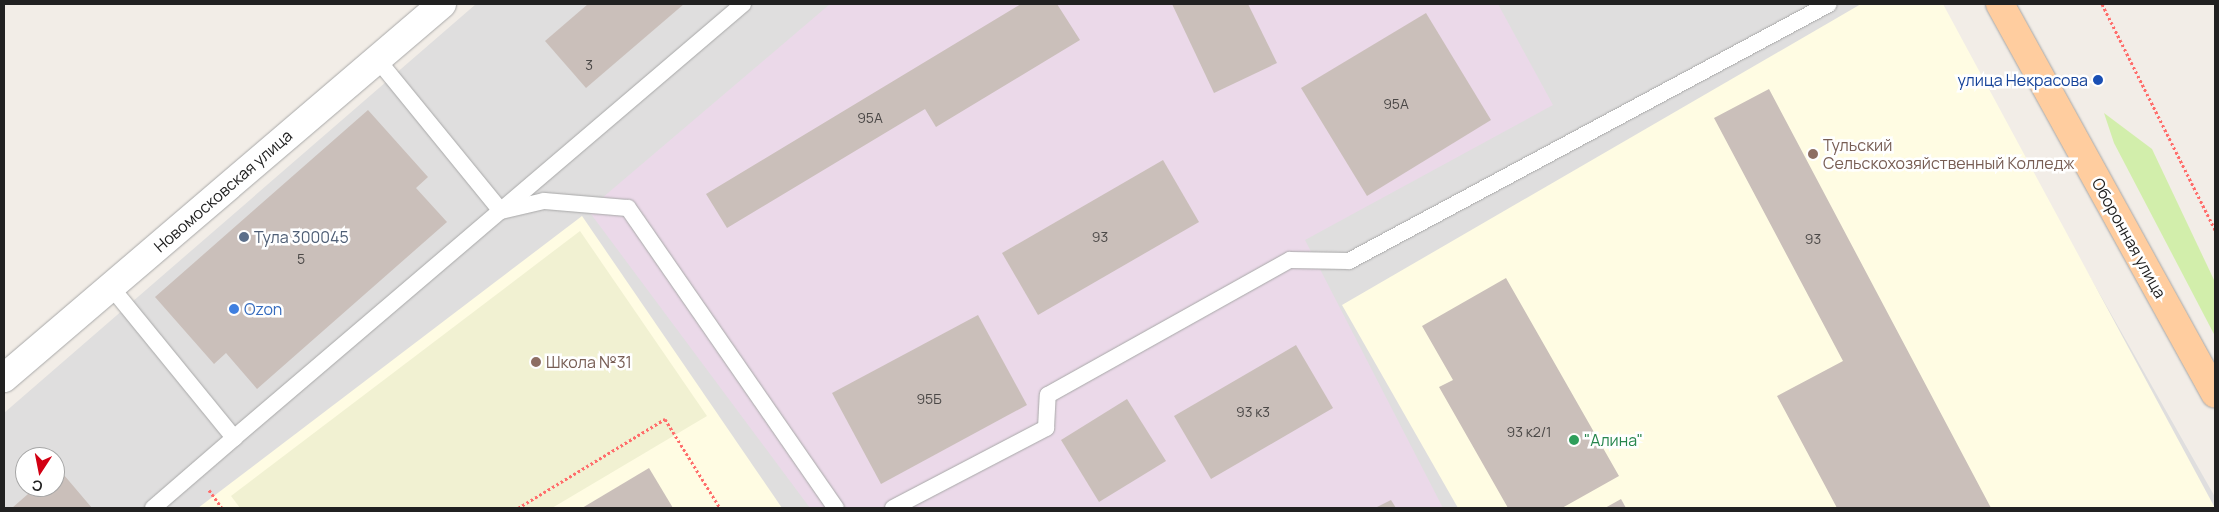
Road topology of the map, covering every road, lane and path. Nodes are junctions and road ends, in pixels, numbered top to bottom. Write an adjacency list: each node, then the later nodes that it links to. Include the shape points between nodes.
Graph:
1 (442, 4): 6 (street, Новомосковская улица)
2 (743, 4): 7 (lane)
3 (1829, 4): 17 (lane, via 1349,261 1290,260 1048,395 1046,428)
4 (2000, 4): 11 (main road, Оборонная улица)
5 (2102, 4): 8 (path)
6 (378, 59): 7 (lane); 9 (street, Новомосковская улица)
7 (500, 211): 12 (lane); 16 (lane, via 544,201 628,208)
8 (2215, 230)
9 (111, 287): 10 (street, Новомосковская улица); 12 (lane)
10 (4, 378)
11 (2215, 394)
12 (234, 438): 13 (lane)
13 (153, 508)
14 (518, 508): 15 (path, via 665,419)
15 (720, 508)
16 (836, 508)
17 (893, 508)

